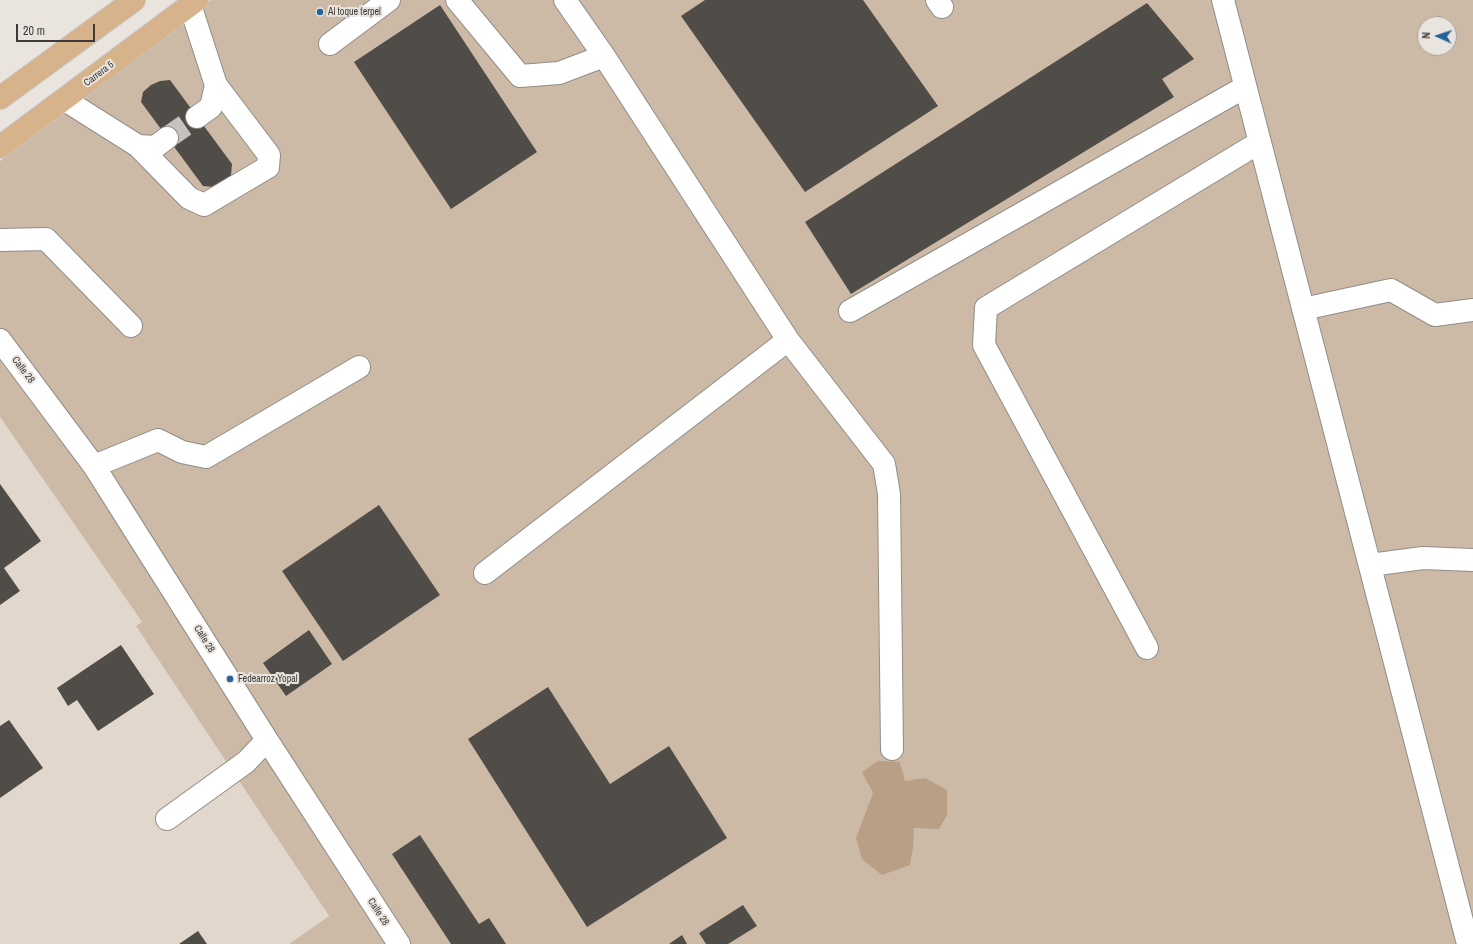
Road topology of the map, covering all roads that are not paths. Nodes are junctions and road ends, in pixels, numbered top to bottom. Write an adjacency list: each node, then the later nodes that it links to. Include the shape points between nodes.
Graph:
1 (134, 0): 11 (main road)
2 (389, 0): 7 (street)
3 (457, 0): 8 (street, via 520,76 558,73)
4 (1223, 0): 10 (street)
5 (194, 2): 9 (street); 12 (main road, Carrera 5)
6 (571, 2): 8 (street)
7 (330, 44)
8 (604, 56): 24 (street)
9 (216, 85): 13 (street, via 211,107); 16 (street, via 269,155 268,168 204,205 189,198)
10 (1245, 87): 15 (street); 21 (street)
11 (0, 98)
12 (65, 100): 16 (street); 17 (main road, Carrera 5)
13 (197, 117)
14 (167, 138): 16 (street, via 155,147)
15 (1260, 142): 19 (street); 30 (street, via 986,308 984,345)
16 (138, 146)
17 (0, 147)
18 (0, 240): 22 (street, via 46,239)
19 (1303, 309): 20 (street, via 1391,290 1435,315); 28 (street)
20 (1473, 310)
21 (850, 311)
22 (131, 326)
23 (0, 340): 26 (street, Calle 28)
24 (788, 340): 29 (street); 32 (street, via 884,464 889,494)
25 (359, 367): 26 (street, via 206,457 182,452 158,440)
26 (94, 466): 31 (street, Calle 28)
27 (1473, 560): 28 (street, via 1423,558)
28 (1370, 565): 34 (street)
29 (486, 573)
30 (1147, 648)
31 (268, 740): 33 (street, via 246,762); 35 (street, Calle 28)
32 (892, 749)
33 (167, 819)
34 (1467, 940)
35 (399, 944)

